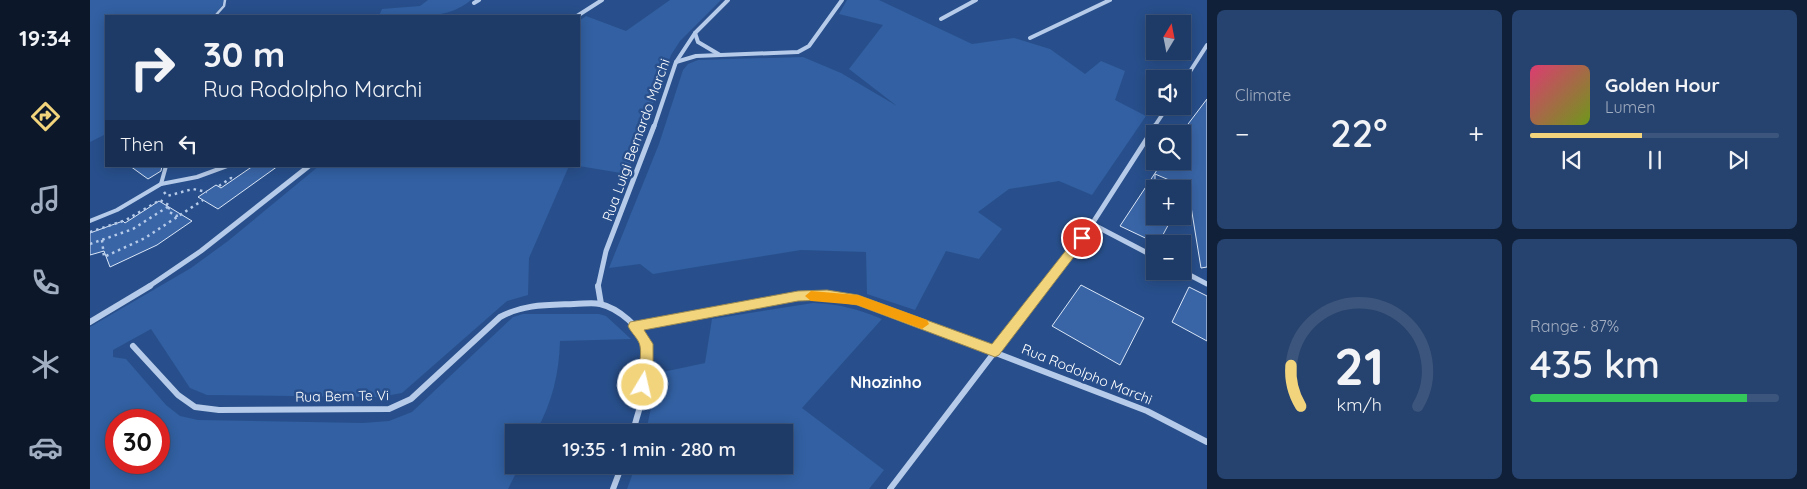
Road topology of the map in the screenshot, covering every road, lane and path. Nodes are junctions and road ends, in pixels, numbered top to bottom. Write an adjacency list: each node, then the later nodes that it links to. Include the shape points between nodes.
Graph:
1 (225, 0): 9 (lane)
2 (479, 0): 8 (street)
3 (602, 0): 10 (street)
4 (728, 0): 12 (street, Rua Luigi Bernardo Marchi)
5 (842, 0): 15 (street, via 804,50)
6 (976, 0): 11 (street)
7 (1110, 0): 13 (street)
8 (474, 3)
9 (216, 15)
10 (580, 15)
11 (941, 19)
12 (695, 33): 15 (street, via 698,42); 16 (street, Rua Luigi Bernardo Marchi)
13 (1030, 38)
14 (1207, 45): 17 (street)
15 (720, 55): 16 (street, via 696,56)
16 (676, 62): 38 (street, Rua Luigi Bernardo Marchi, via 640,167 606,251 598,286)
17 (1191, 70)
18 (1162, 115): 31 (street)
19 (166, 167): 23 (lane)
20 (224, 167): 23 (lane, via 197,177)
21 (307, 167): 39 (street, via 158,282)
22 (234, 179): 24 (path)
23 (161, 184): 30 (lane, via 117,210)
24 (219, 186)
25 (163, 191): 26 (path, via 167,196 193,189)
26 (206, 192)
27 (203, 200): 29 (path)
28 (170, 206): 29 (path, via 168,211); 32 (path, via 160,200 126,220); 33 (path, via 133,229)
29 (181, 215): 33 (path, via 145,238 104,257)
30 (90, 221)
31 (1092, 224): 35 (street); 42 (street)
32 (90, 232)
33 (102, 240): 34 (path)
34 (90, 244)
35 (1146, 251)
36 (1191, 276): 37 (street)
37 (1207, 284)
38 (601, 304): 40 (street); 41 (street, Rua Bem Te Vi, via 533,304 514,308 500,317 411,399 389,409 218,410 195,407 178,395)
39 (90, 322)
40 (634, 326): 42 (street, Rua Rodolpho Marchi, via 798,296 827,295 858,300); 43 (street, via 646,344 648,354)
41 (133, 346)
42 (995, 351): 44 (street, Rua Rodolpho Marchi, via 1147,411); 47 (street)
43 (635, 424)
44 (1207, 442)
45 (619, 474): 46 (street)
46 (613, 489)
47 (890, 489)

